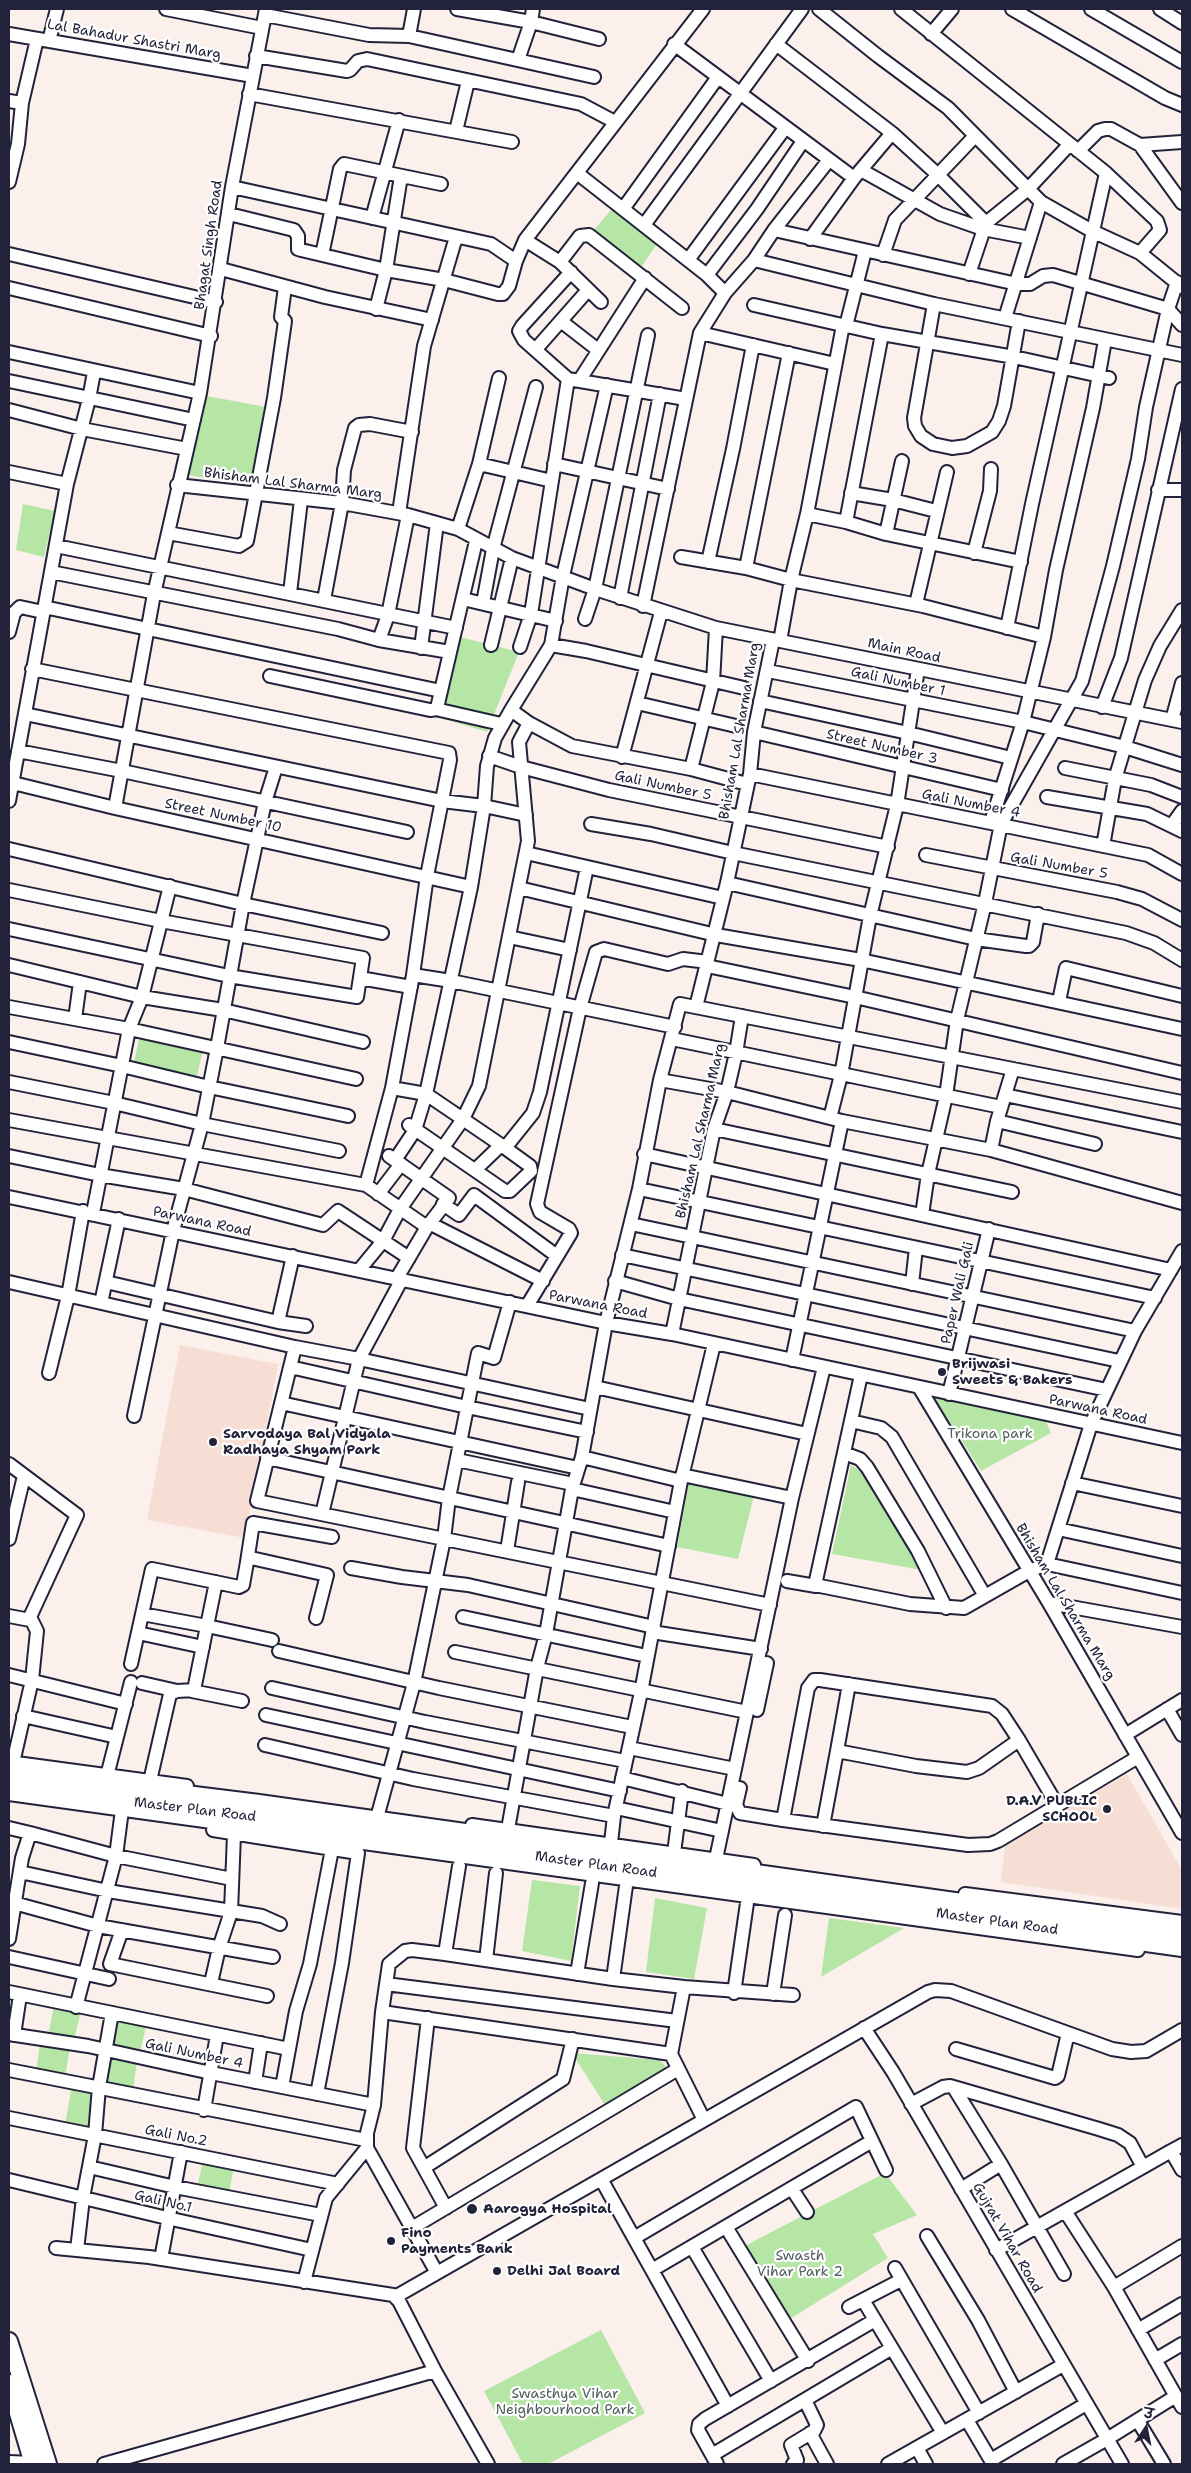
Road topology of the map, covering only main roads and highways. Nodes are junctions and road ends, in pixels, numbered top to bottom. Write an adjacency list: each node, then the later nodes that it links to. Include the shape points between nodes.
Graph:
1 (10, 1765): 3 (main road, Master Plan Road, via 259,1803 618,1847)
2 (9, 1786): 4 (main road, Master Plan Road)
3 (1182, 1933)
4 (1182, 1948)
5 (9, 2341): 8 (main road)
6 (9, 2383): 7 (main road)
7 (14, 2417): 8 (main road)
8 (40, 2463)

